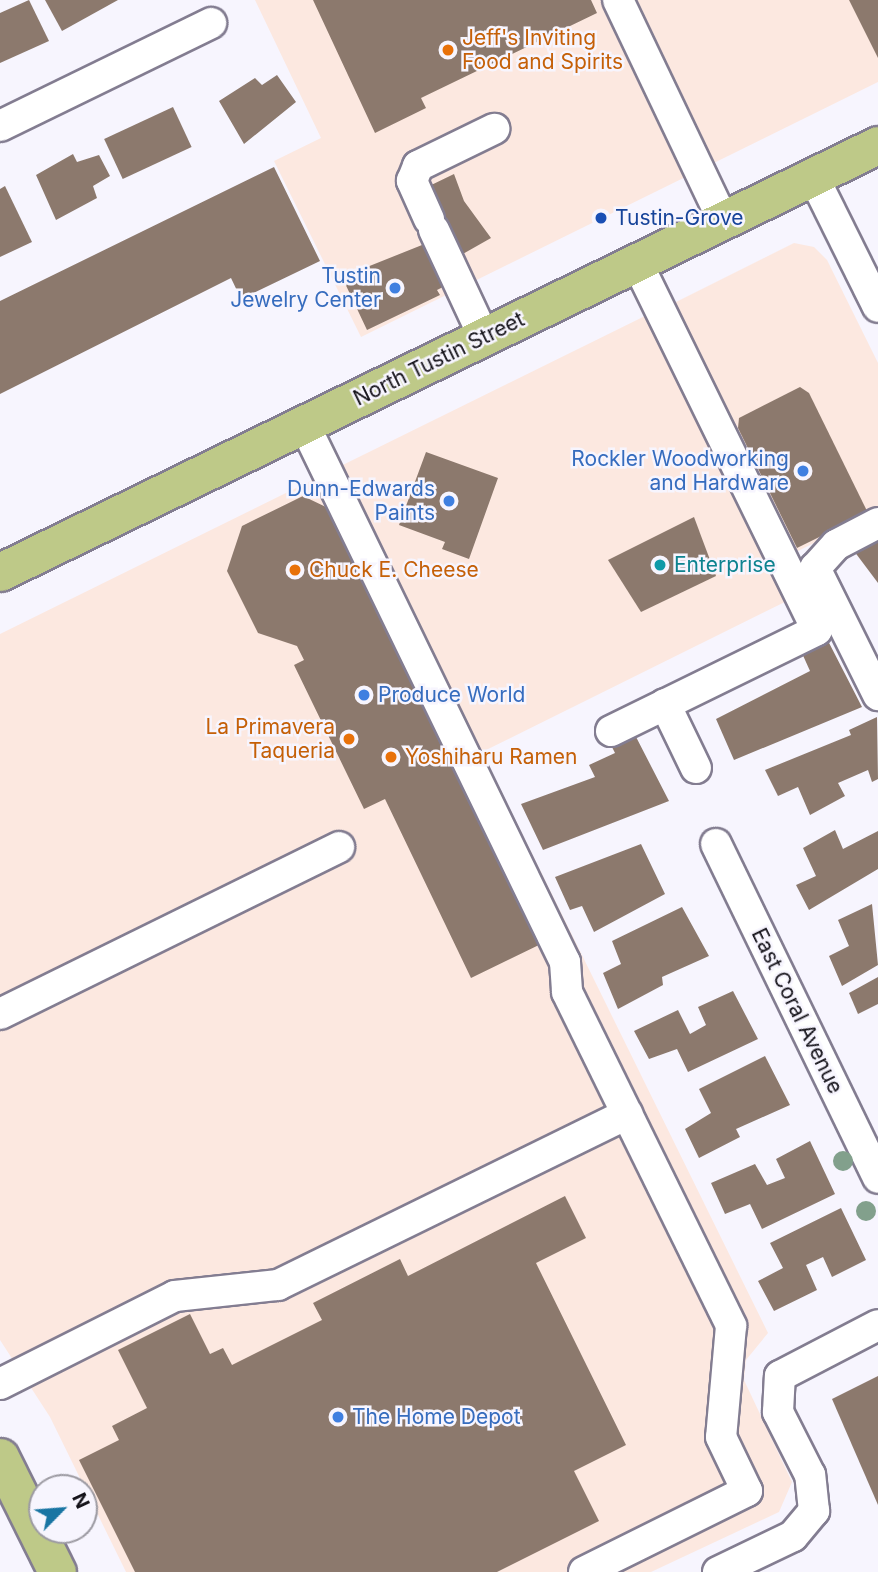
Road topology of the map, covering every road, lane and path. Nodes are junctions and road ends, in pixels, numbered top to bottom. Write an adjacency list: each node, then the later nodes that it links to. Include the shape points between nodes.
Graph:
1 (618, 0): 7 (street)
2 (211, 23): 3 (street)
3 (0, 126)
4 (494, 129): 10 (street, via 418,166 412,181)
5 (878, 145): 6 (main road, North Tustin Street)
6 (813, 176): 7 (main road, North Tustin Street); 9 (street)
7 (723, 220): 8 (main road, North Tustin Street)
8 (637, 262): 10 (main road, North Tustin Street); 15 (street, via 817,630)
9 (878, 307)
10 (484, 337): 11 (main road, North Tustin Street)
11 (304, 424): 13 (main road, North Tustin Street); 21 (street, via 565,962 567,992)
12 (878, 523): 14 (street, via 836,545 816,568)
13 (0, 572)
14 (878, 695)
15 (665, 704): 16 (street); 17 (street)
16 (611, 731)
17 (696, 768)
18 (716, 844): 22 (street, East Coral Avenue)
19 (339, 847): 20 (street)
20 (0, 1014)
21 (627, 1114): 24 (street, via 278,1285 175,1296); 27 (street, via 731,1326 721,1437 747,1491)
22 (878, 1178)
23 (878, 1325): 28 (street, via 780,1376 778,1412 810,1475 814,1511 793,1536)
24 (0, 1384)
25 (0, 1457): 26 (main road)
26 (57, 1572)
27 (584, 1572)
28 (718, 1572)

